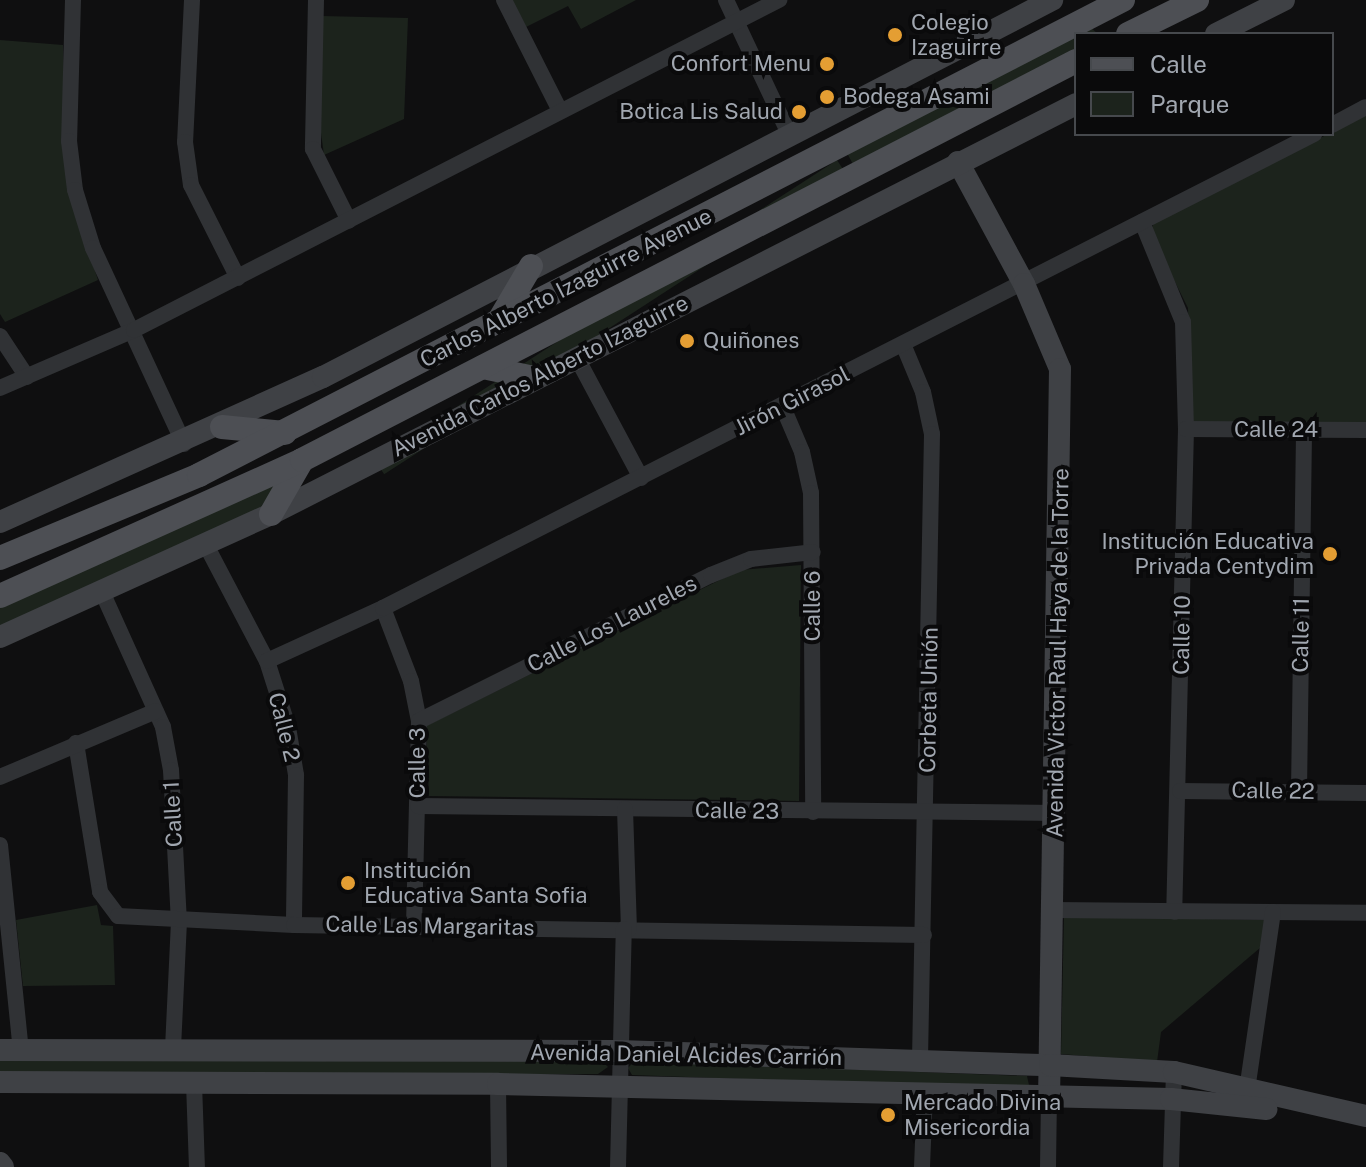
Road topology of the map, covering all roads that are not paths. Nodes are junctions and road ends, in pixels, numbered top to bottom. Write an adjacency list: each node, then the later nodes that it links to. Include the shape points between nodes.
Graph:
1 (73, 0): 30 (street, via 69,141 75,190 93,248)
2 (192, 0): 27 (street, via 185,142 191,185)
3 (316, 0): 24 (street, via 313,149)
4 (504, 0): 19 (street)
5 (726, 0): 12 (street)
6 (779, 0): 12 (street)
7 (1052, 0): 21 (street)
8 (1123, 0): 11 (main road, Carlos Alberto Izaguirre Avenue)
9 (1197, 0): 14 (main road)
10 (1284, 0): 15 (street)
11 (1091, 16): 13 (main road, via 1110,22); 29 (main road, Carlos Alberto Izaguirre Avenue)
12 (737, 21): 19 (street); 21 (street)
13 (1111, 32)
14 (1132, 32)
15 (1220, 32)
16 (1074, 62): 34 (main road, Carlos Alberto Izaguirre Avenue)
17 (1074, 105): 23 (street, Avenida Carlos Alberto Izaguirre)
18 (1366, 107): 20 (street)
19 (559, 109): 24 (street)
20 (1334, 124)
21 (789, 134): 26 (street)
22 (1310, 136): 25 (street, Jirón Girasol)
23 (958, 162): 28 (street, Avenida Victor Raul Haya de la Torre); 33 (street, Avenida Carlos Alberto Izaguirre)
24 (349, 221): 27 (street)
25 (1142, 222): 28 (street, Jirón Girasol); 41 (street, Calle 10, via 1183,322)
26 (531, 266): 29 (main road); 40 (street)
27 (238, 278): 30 (street)
28 (1024, 284): 32 (street, Jirón Girasol); 72 (street, Avenida Victor Raul Haya de la Torre, via 1060,369)
29 (498, 322): 39 (main road, Carlos Alberto Izaguirre Avenue)
30 (134, 330): 35 (street); 46 (street)
31 (0, 336): 35 (street)
32 (903, 344): 38 (street, Jirón Girasol); 71 (street, Corbeta Unión, via 923,392 932,434)
33 (577, 358): 36 (street, Avenida Carlos Alberto Izaguirre); 48 (street)
34 (483, 367): 36 (main road); 45 (main road, Carlos Alberto Izaguirre Avenue)
35 (27, 377): 37 (street)
36 (534, 378): 50 (street, Avenida Carlos Alberto Izaguirre)
37 (0, 388)
38 (782, 405): 48 (street, Jirón Girasol); 54 (street, Calle 6, via 802,452 811,493)
39 (336, 407): 44 (main road, Carlos Alberto Izaguirre Avenue); 45 (main road, via 333,420)
40 (222, 427): 44 (main road); 46 (street)
41 (1186, 429): 42 (street, Calle 24); 65 (street, Calle 10)
42 (1304, 430): 43 (street, Calle 24); 66 (street, Calle 11)
43 (1366, 430)
44 (285, 433): 49 (main road, Carlos Alberto Izaguirre Avenue)
45 (346, 438): 47 (main road, Carlos Alberto Izaguirre Avenue)
46 (184, 444): 51 (street)
47 (302, 460): 50 (main road); 52 (main road, Carlos Alberto Izaguirre Avenue)
48 (641, 478): 58 (street, Jirón Girasol)
49 (116, 509): 52 (main road, via 132,523); 55 (main road, Carlos Alberto Izaguirre Avenue)
50 (271, 514): 53 (street, Avenida Carlos Alberto Izaguirre)
51 (0, 522)
52 (131, 541): 57 (main road, Carlos Alberto Izaguirre Avenue)
53 (206, 545): 56 (street, Avenida Carlos Alberto Izaguirre); 60 (street, Calle 2)
54 (813, 552): 62 (street, Calle Los Laureles, via 751,559 711,575); 70 (street, Calle 6)
55 (0, 558)
56 (103, 594): 59 (street, Avenida Carlos Alberto Izaguirre); 61 (street, Calle 1)
57 (0, 596)
58 (383, 608): 60 (street, Jirón Girasol); 62 (street, Calle 3, via 411,681)
59 (0, 637)
60 (267, 661): 80 (street, Calle 2, via 288,727 296,775)
61 (156, 711): 63 (street); 78 (street, Calle 1, via 171,770)
62 (419, 721): 68 (street, Calle 3)
63 (76, 743): 64 (street); 78 (street, Calle Las Margaritas, via 100,892 108,906 118,916)
64 (0, 777)
65 (1180, 791): 66 (street, Calle 22); 75 (street, Calle 10)
66 (1299, 791): 67 (street, Calle 22)
67 (1366, 793)
68 (418, 806): 69 (street, Calle 23); 79 (street, Calle 3)
69 (625, 809): 70 (street, Calle 23); 81 (street)
70 (813, 812): 71 (street, Calle 23)
71 (928, 813): 72 (street, Calle 23); 82 (street, Corbeta Unión)
72 (1057, 813): 74 (street, Avenida Victor Raul Haya de la Torre)
73 (0, 845): 84 (street)
74 (1053, 910): 75 (street); 87 (street, Avenida Victor Raul Haya de la Torre)
75 (1174, 912): 76 (street)
76 (1273, 912): 77 (street); 94 (street)
77 (1366, 913)
78 (179, 921): 80 (street, Calle Las Margaritas); 83 (street, Calle 1)
79 (414, 924): 80 (street, Calle Las Margaritas); 81 (street, Calle Las Margaritas)
80 (294, 925)
81 (627, 929): 82 (street, Calle Las Margaritas); 85 (street)
82 (924, 935): 86 (street, Corbeta Unión)
83 (173, 1048): 84 (street, Avenida Daniel Alcides Carrión); 85 (street, Avenida Daniel Alcides Carrión)
84 (11, 1050)
85 (619, 1051): 86 (street, Avenida Daniel Alcides Carrión); 93 (street)
86 (920, 1061): 87 (street, Avenida Daniel Alcides Carrión)
87 (1050, 1065): 88 (street, Avenida Daniel Alcides Carrión); 97 (street, Avenida Victor Raul Haya de la Torre)
88 (1174, 1072): 94 (street, Avenida Daniel Alcides Carrión); 98 (street)
89 (24, 1081): 90 (street, Avenida Daniel Alcides Carrión); 91 (street, Avenida Daniel Alcides Carrión); 96 (street)
90 (0, 1082)
91 (194, 1083): 92 (street, Avenida Daniel Alcides Carrión); 101 (street)
92 (498, 1084): 93 (street, Avenida Daniel Alcides Carrión); 102 (street)
93 (620, 1090): 95 (street, Avenida Daniel Alcides Carrión); 103 (street)
94 (1247, 1090): 99 (street, Avenida Daniel Alcides Carrión)
95 (925, 1093): 97 (street, Avenida Daniel Alcides Carrión); 104 (street)
96 (0, 1097)
97 (1049, 1099): 98 (street, Avenida Daniel Alcides Carrión); 105 (street, Avenida Victor Raul Haya de la Torre)
98 (1171, 1099): 100 (street, Avenida Daniel Alcides Carrión, via 1239,1104); 106 (street)
99 (1366, 1116)
100 (1366, 1129)
101 (197, 1167)
102 (499, 1167)
103 (618, 1167)
104 (922, 1167)
105 (1048, 1167)
106 (1171, 1167)

